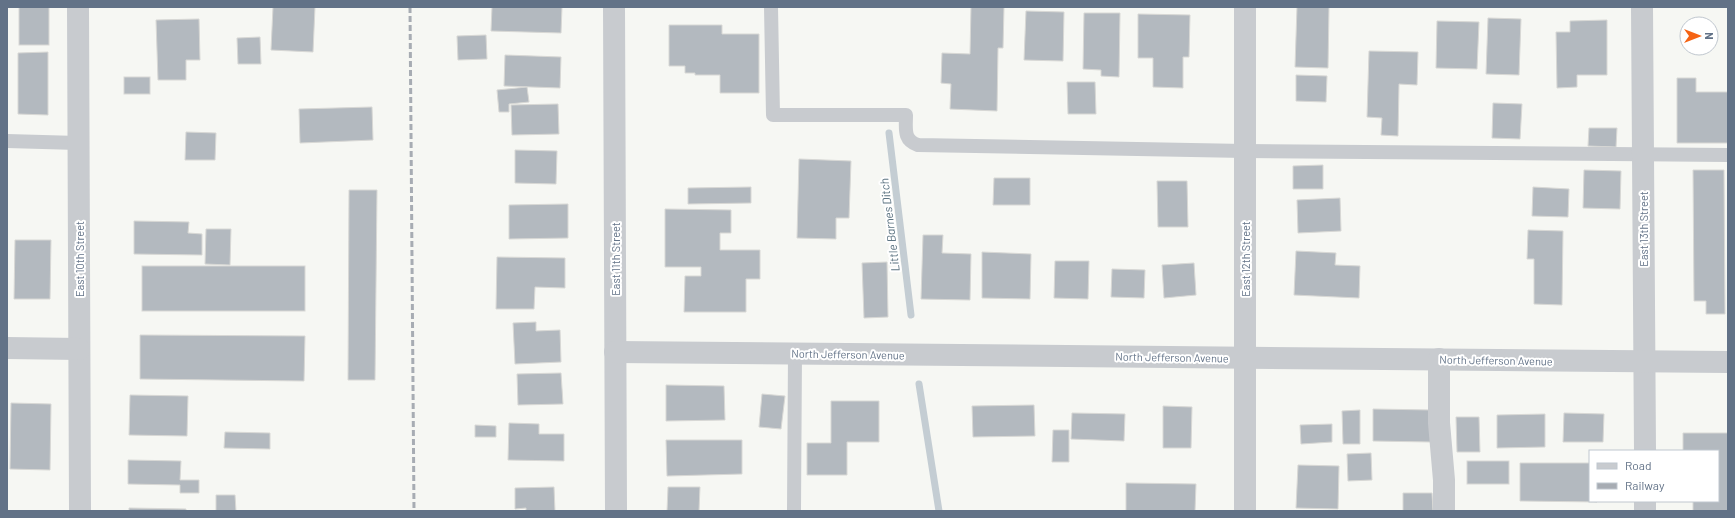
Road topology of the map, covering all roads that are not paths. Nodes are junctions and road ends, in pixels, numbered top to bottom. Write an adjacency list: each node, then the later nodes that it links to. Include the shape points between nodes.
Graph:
1 (78, 7): 7 (street, East 10th Street)
2 (614, 7): 13 (street, East 11th Street)
3 (771, 7): 8 (lane, via 773,115 906,115 906,136 918,145)
4 (1245, 7): 8 (street, East 12th Street)
5 (1642, 7): 9 (street, East 13th Street)
6 (7, 141): 7 (lane)
7 (78, 143): 12 (street, East 10th Street)
8 (1245, 151): 9 (lane); 15 (street, East 12th Street)
9 (1643, 154): 10 (lane); 17 (street, East 13th Street)
10 (1728, 155)
11 (7, 348): 12 (street)
12 (79, 349): 20 (street, East 10th Street)
13 (615, 352): 14 (street, North Jefferson Avenue); 21 (street, East 11th Street)
14 (795, 353): 15 (street, North Jefferson Avenue); 22 (lane)
15 (1245, 357): 16 (street, North Jefferson Avenue); 23 (street, East 12th Street)
16 (1439, 359): 17 (street, North Jefferson Avenue); 24 (street, via 1439,423)
17 (1644, 361): 18 (street, North Jefferson Avenue); 19 (street, East 13th Street)
18 (1728, 362)
19 (1645, 450)
20 (80, 511)
21 (616, 511)
22 (794, 511)
23 (1245, 511)
24 (1444, 511)

